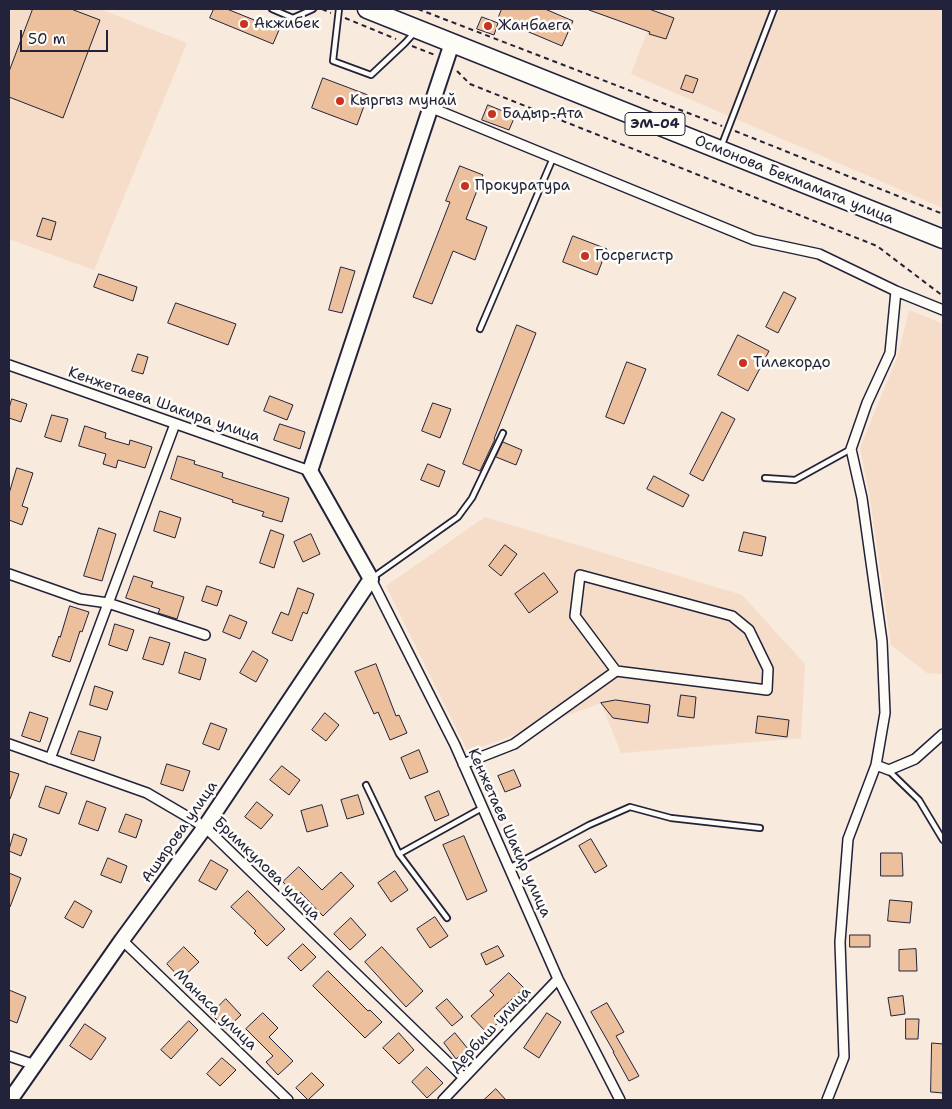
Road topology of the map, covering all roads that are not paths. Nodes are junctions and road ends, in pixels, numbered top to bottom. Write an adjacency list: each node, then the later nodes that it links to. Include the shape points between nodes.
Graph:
1 (272, 9): 2 (lane, via 293,18)
2 (313, 9)
3 (339, 9): 6 (lane, via 333,61 371,75)
4 (367, 9): 6 (highway, Осмонова Бекмамата улица / ЭМ-04)
5 (774, 9): 9 (lane)
6 (417, 29): 7 (highway, Осмонова Бекмамата улица / ЭМ-04)
7 (452, 43): 8 (street); 9 (highway, Осмонова Бекмамата улица / ЭМ-04)
8 (432, 108): 10 (street); 19 (street)
9 (720, 150): 11 (highway, Осмонова Бекмамата улица / ЭМ-04)
10 (553, 158): 12 (street, via 754,240 819,254); 14 (lane)
11 (943, 238)
12 (896, 291): 13 (street); 18 (street, via 890,353)
13 (943, 310)
14 (480, 329)
15 (9, 365): 16 (street, Кенжетаева Шакира улица)
16 (175, 424): 19 (street, Кенжетаева Шакира улица); 23 (street)
17 (503, 433): 22 (lane, via 472,498 458,517)
18 (851, 449): 20 (lane, via 795,480); 30 (street, via 862,498 882,641 885,713)
19 (310, 471): 22 (street)
20 (765, 478)
21 (9, 574): 23 (street, via 80,599)
22 (371, 579): 29 (street, Кенжетаев Шакир улица); 34 (street, Ашырова улица)
23 (108, 603): 24 (street); 28 (street)
24 (205, 635)
25 (616, 671): 25 (street, via 767,690 768,669 749,630 732,616 580,575 575,616); 29 (street, via 514,744)
26 (943, 734): 31 (street, via 915,759)
27 (9, 744): 28 (street, Бримкулова улица)
28 (50, 759): 34 (street, Бримкулова улица, via 147,794)
29 (463, 764): 33 (street, Кенжетаев Шакир улица)
30 (876, 765): 31 (street); 49 (street, via 848,839 840,942 844,1057)
31 (889, 770): 36 (lane, via 919,800)
32 (366, 786): 37 (lane)
33 (482, 808): 37 (lane); 38 (street, Кенжетаев Шакир улица)
34 (205, 828): 40 (street, Ашырова улица); 44 (street, Бримкулова улица)
35 (760, 828): 38 (lane, via 671,818 630,807 589,824)
36 (943, 840)
37 (399, 854): 39 (lane)
38 (509, 868): 41 (street, Кенжетаев Шакир улица)
39 (447, 918)
40 (122, 940): 43 (street, Ашырова улица); 46 (street, Манаса улица)
41 (558, 978): 44 (street, Дербиш улица); 48 (street, Кенжетаев Шакир улица)
42 (9, 1056): 43 (street)
43 (34, 1065): 45 (street, Ашырова улица)
44 (464, 1078): 47 (street, Дербиш улица)
45 (10, 1100)
46 (288, 1100)
47 (443, 1100)
48 (620, 1100)
49 (827, 1100)

